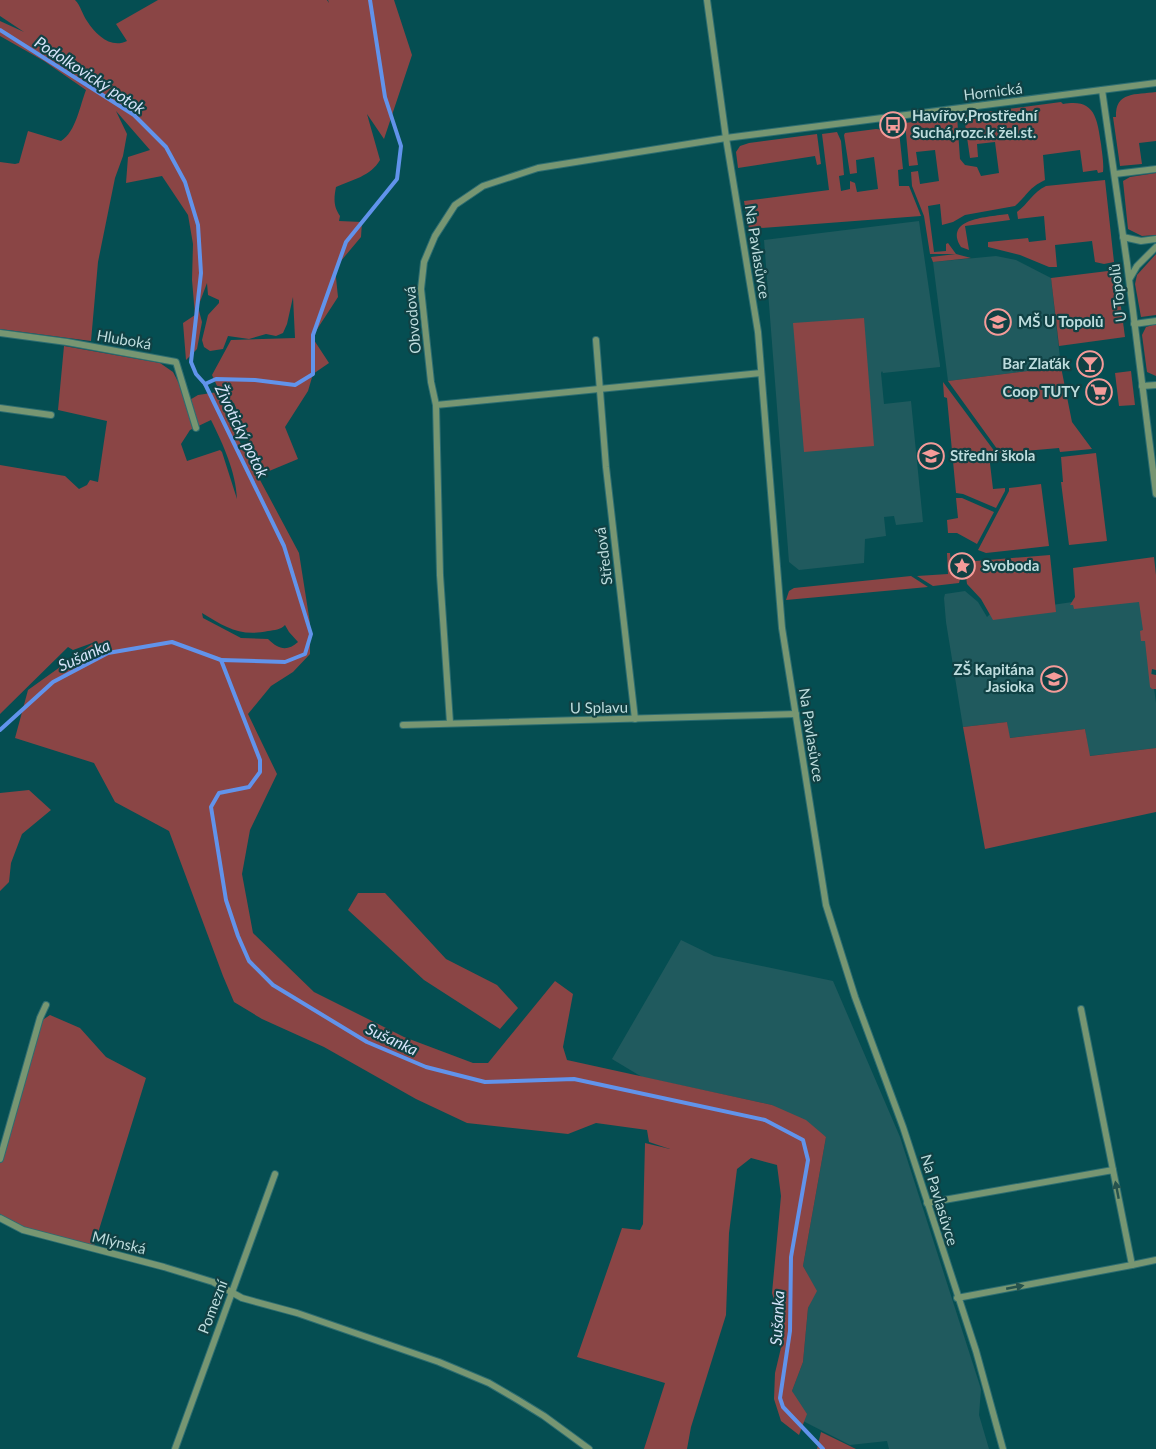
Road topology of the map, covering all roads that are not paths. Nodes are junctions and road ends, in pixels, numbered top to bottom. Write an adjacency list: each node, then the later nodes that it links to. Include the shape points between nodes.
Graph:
1 (707, 0): 4 (street, Na Pavlasůvce)
2 (1156, 83): 3 (street, Hornická)
3 (1102, 90): 4 (street, Hornická); 6 (street, U Topolů)
4 (726, 138): 15 (street, Na Pavlasůvce, via 758,332); 19 (street, Obvodová, via 538,168 483,186 455,205 424,262 421,288)
5 (1156, 169): 6 (street)
6 (1115, 174): 7 (street, U Topolů)
7 (1123, 237): 8 (street); 10 (street, U Topolů)
8 (1156, 239)
9 (1156, 247): 10 (street)
10 (1129, 280): 12 (street, U Topolů)
11 (1156, 321): 12 (street)
12 (1134, 324): 17 (street, U Topolů)
13 (0, 333): 22 (street, Hluboká, via 176,362)
14 (596, 340): 18 (street, Středová)
15 (761, 373): 18 (street); 24 (street, Na Pavlasůvce, via 782,628)
16 (1156, 385): 17 (street)
17 (1142, 386): 23 (street, U Topolů)
18 (599, 389): 19 (street); 25 (street, Středová)
19 (436, 405): 26 (street, Obvodová, via 440,575)
20 (0, 408): 21 (street)
21 (51, 415)
22 (196, 428)
23 (1156, 494)
24 (795, 714): 25 (street, U Splavu); 33 (street, Na Pavlasůvce, via 826,905)
25 (635, 719): 26 (street, U Splavu)
26 (450, 723): 27 (street, U Splavu)
27 (403, 724)
28 (46, 1005): 30 (street)
29 (1081, 1009): 31 (street)
30 (0, 1159)
31 (1113, 1170): 33 (street); 36 (street, one-way to 31)
32 (275, 1174): 37 (street, Pomezní)
33 (927, 1203): 38 (street, Na Pavlasůvce)
34 (0, 1218): 37 (street, Mlýnská, via 23,1230 213,1282)
35 (1156, 1260): 36 (street)
36 (1132, 1265): 38 (street, one-way to 36)
37 (231, 1293): 39 (street, Pomezní); 40 (street, Mlýnská, via 473,1376 544,1416)
38 (957, 1298): 41 (street, Na Pavlasůvce)
39 (175, 1449)
40 (589, 1449)
41 (1003, 1449)

